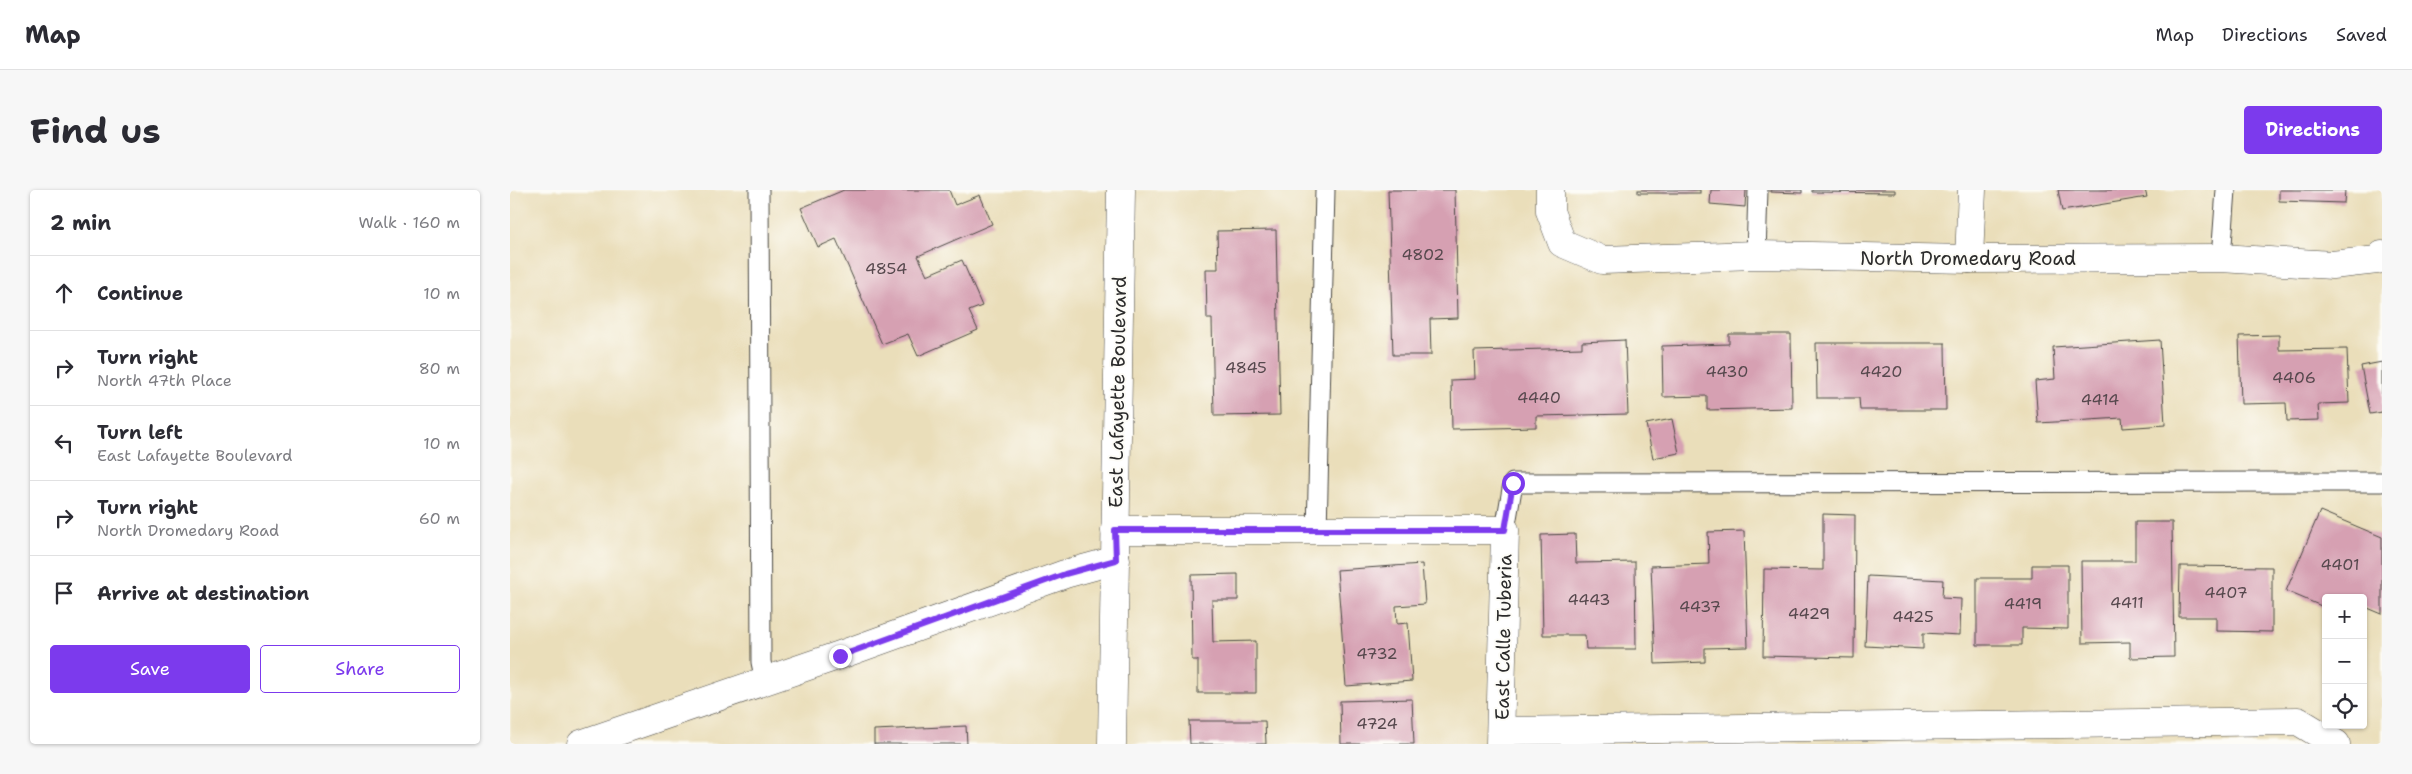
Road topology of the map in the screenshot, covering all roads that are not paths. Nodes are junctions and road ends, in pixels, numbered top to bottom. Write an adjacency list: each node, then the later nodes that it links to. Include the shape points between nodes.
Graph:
1 (759, 190): 17 (lane, via 761,662)
2 (1121, 190): 13 (street, East Lafayette Boulevard)
3 (1325, 190): 15 (lane)
4 (1550, 190): 8 (street, North Dromedary Road, via 1550,211 1562,243 1602,260)
5 (1758, 190): 8 (lane)
6 (1972, 190): 11 (street)
7 (2226, 190): 9 (lane)
8 (1756, 255): 11 (street, North Dromedary Road)
9 (2221, 258): 10 (street, North Dromedary Road, via 2332,265); 11 (street, North Dromedary Road)
10 (2379, 258)
11 (1969, 259)
12 (2382, 482): 14 (lane, via 1513,483)
13 (1115, 530): 15 (street); 16 (street, East Lafayette Boulevard)
14 (1505, 530): 15 (street); 18 (street, East Calle Tuberia)
15 (1317, 532)
16 (1116, 560): 17 (street, via 1065,574); 21 (street, East Lafayette Boulevard)
17 (765, 681): 20 (street)
18 (1500, 737): 19 (street, via 2298,721)
19 (2335, 743)
20 (581, 744)
21 (1112, 744)

